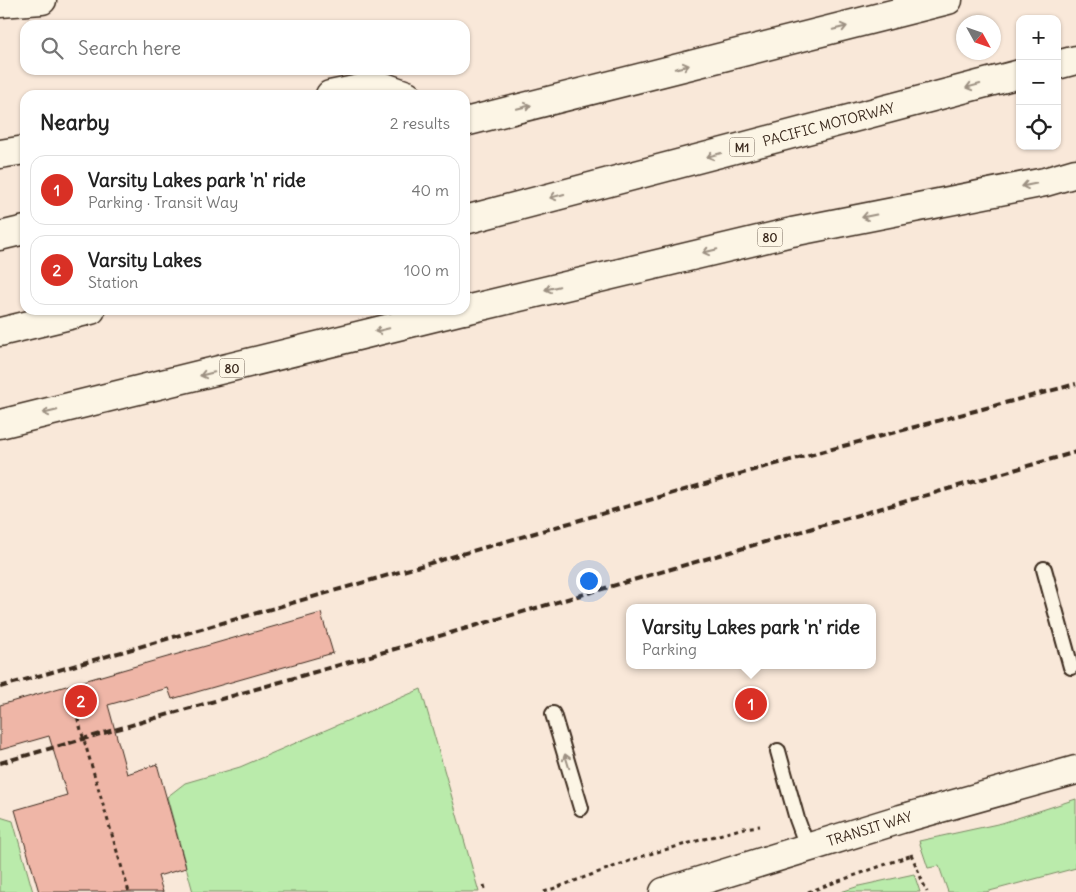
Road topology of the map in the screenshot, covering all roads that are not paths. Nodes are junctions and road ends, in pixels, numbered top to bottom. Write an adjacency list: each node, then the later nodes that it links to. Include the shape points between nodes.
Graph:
1 (42, 0): 3 (main road)
2 (948, 0): 9 (main road, one-way to 2)
3 (0, 3)
4 (1076, 60): 5 (main road)
5 (1061, 63)
6 (1016, 75): 13 (main road, PACIFIC MOTORWAY / M1, one-way to 13)
7 (354, 90): 8 (main road, via 379,85)
8 (393, 90)
9 (470, 119)
10 (20, 151): 11 (main road)
11 (0, 154)
12 (1076, 173): 16 (main road, 80, one-way to 16, via 1045,182 792,232)
13 (470, 219)
14 (20, 231): 15 (main road)
15 (0, 236)
16 (470, 309)
17 (70, 315): 19 (main road)
18 (444, 315): 20 (main road, 80, one-way to 20)
19 (0, 332)
20 (0, 424)
21 (1044, 570): 22 (lane)
22 (1071, 667)
23 (553, 714): 26 (lane, one-way to 23)
24 (778, 751): 27 (lane)
25 (1076, 770): 27 (main road, TRANSIT WAY)
26 (581, 808)
27 (808, 849): 28 (main road, TRANSIT WAY)
28 (664, 892)

